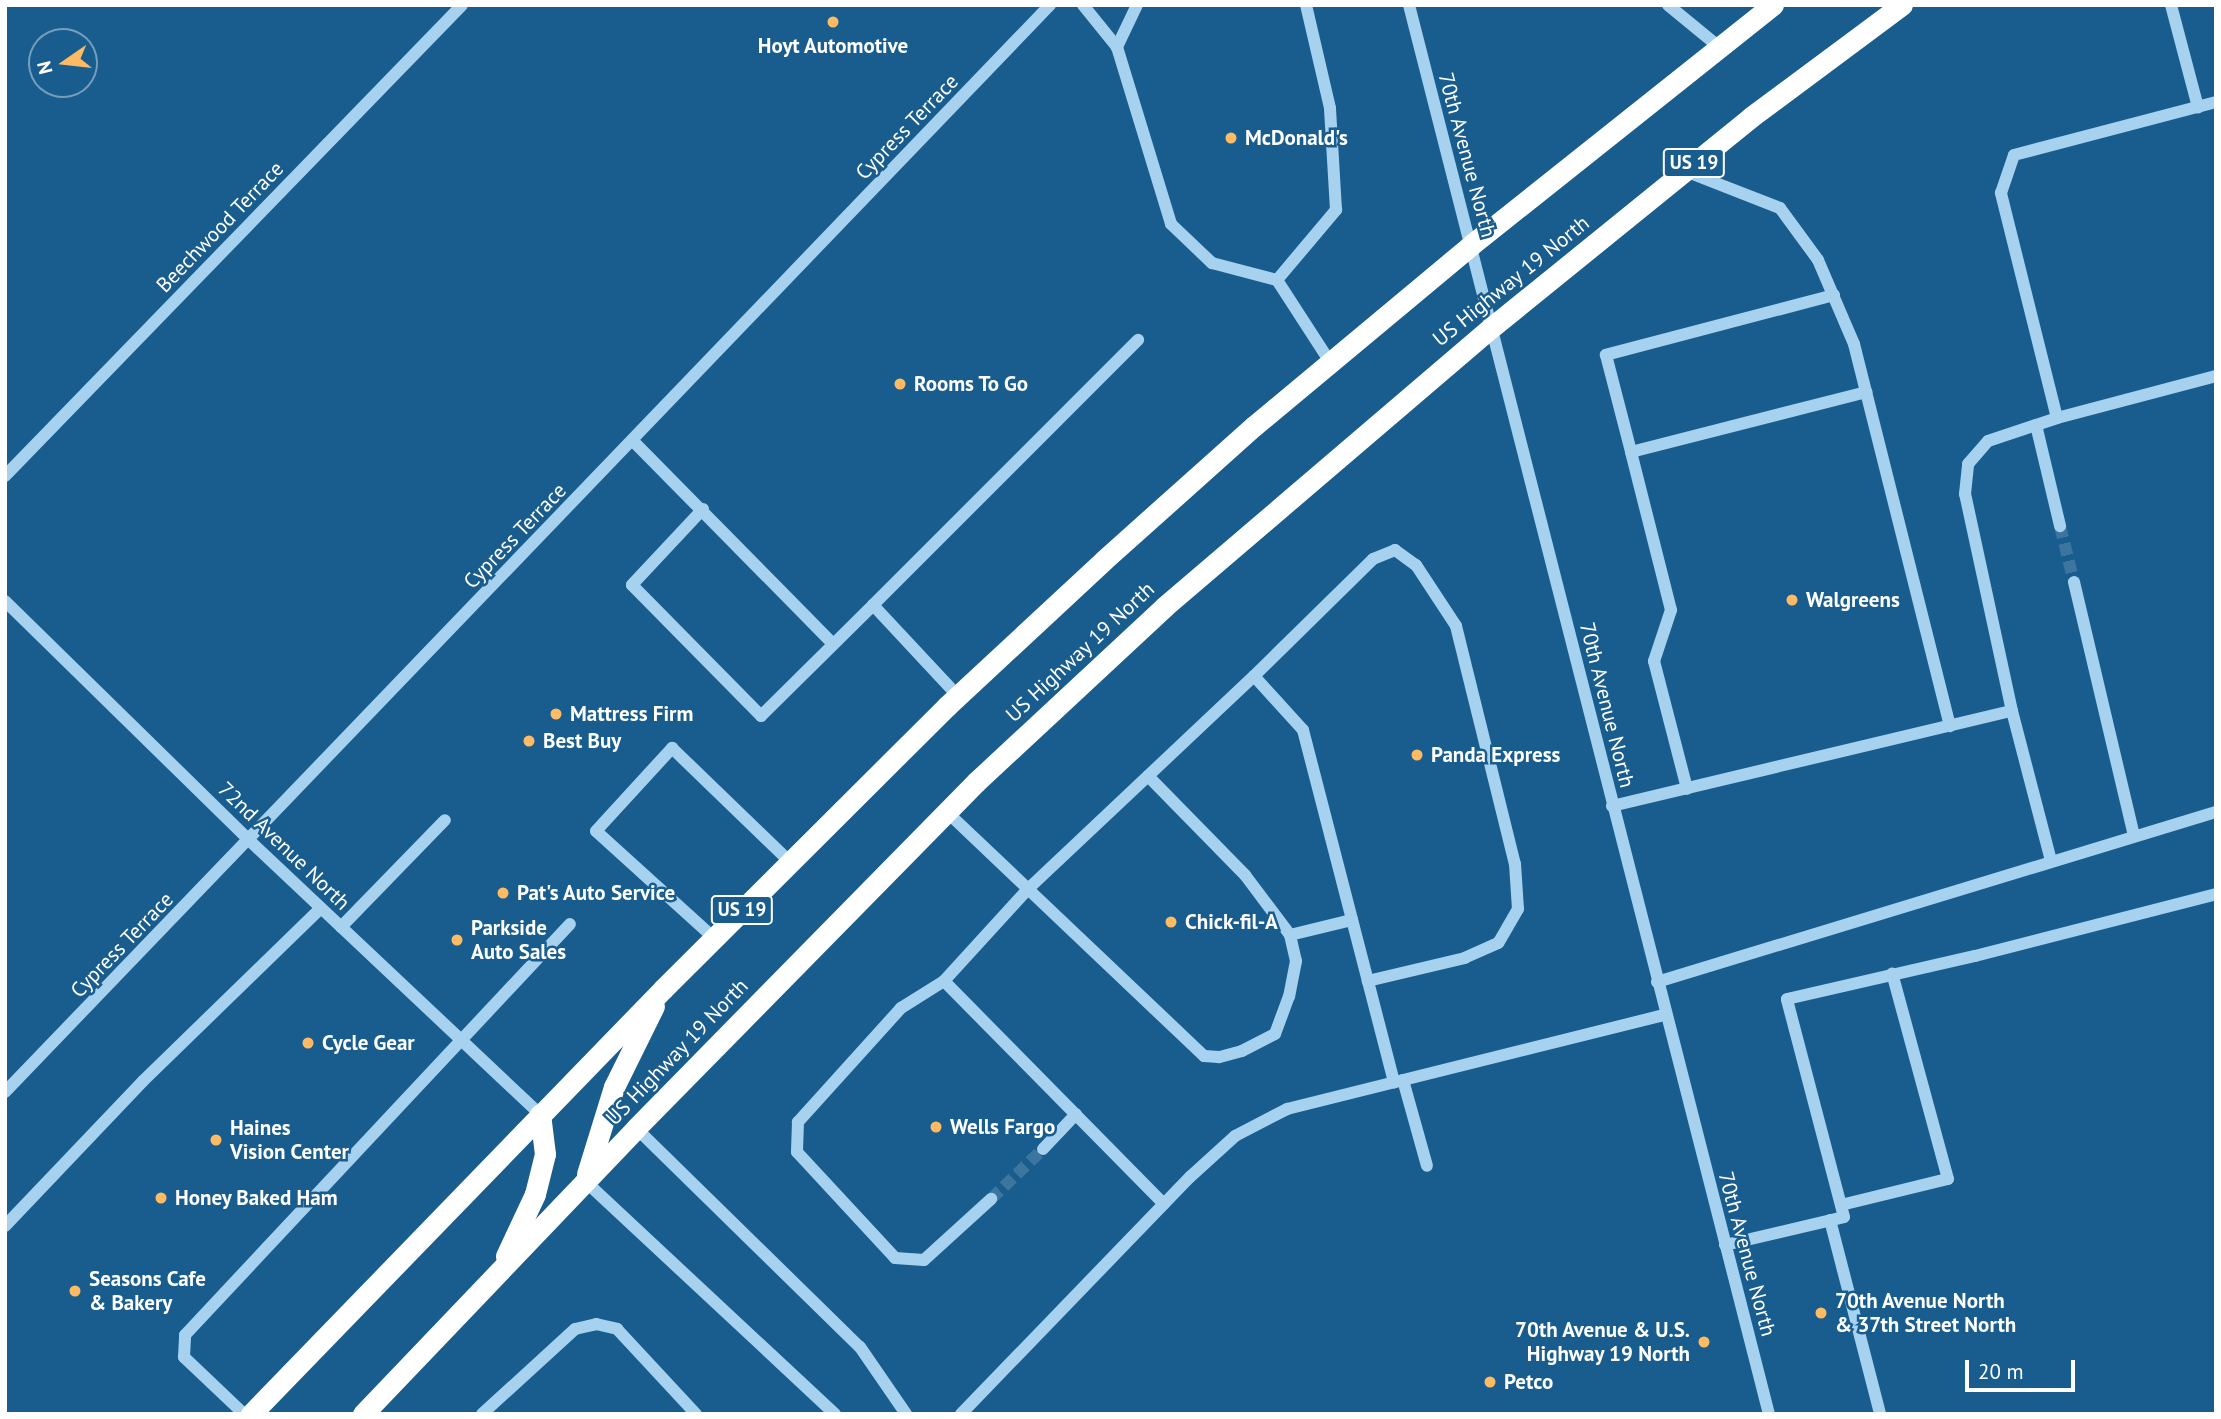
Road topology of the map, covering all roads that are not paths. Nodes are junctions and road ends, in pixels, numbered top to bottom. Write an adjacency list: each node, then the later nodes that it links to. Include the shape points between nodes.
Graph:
1 (462, 5): 28 (street, Beechwood Terrace)
2 (1050, 5): 26 (street, Cypress Terrace)
3 (1083, 5): 12 (street)
4 (1137, 5): 12 (street)
5 (1306, 5): 17 (street, via 1330,108 1336,210)
6 (1409, 5): 16 (street, 70th Avenue North)
7 (1668, 5): 11 (street)
8 (1773, 5): 11 (highway, US 19)
9 (1902, 5): 15 (highway, US Highway 19 North / US 19)
10 (2171, 5): 14 (street)
11 (1718, 46): 16 (highway, US 19)
12 (1117, 47): 17 (street, via 1171,224 1212,263)
13 (2216, 102): 14 (street)
14 (2197, 107): 24 (street, via 2014,155 2001,193)
15 (1685, 171): 18 (street, via 1780,208 1818,260); 19 (highway, US Highway 19 North / US 19)
16 (1471, 245): 19 (street, 70th Avenue North); 21 (highway, US 19)
17 (1277, 280): 21 (street)
18 (1834, 295): 23 (street, via 1854,344); 27 (street, via 1606,355)
19 (1492, 327): 41 (street, 70th Avenue North); 42 (highway, US Highway 19 North / US 19, via 1164,607)
20 (1138, 340): 33 (street)
21 (1331, 362): 36 (highway, US 19, via 1104,560)
22 (2216, 376): 24 (street)
23 (1866, 392): 27 (street); 38 (street)
24 (2057, 418): 25 (street)
25 (2036, 425): 30 (street); 37 (street, via 1988,442 1968,464 1965,494)
26 (633, 441): 29 (street); 46 (street, Cypress Terrace)
27 (1631, 452): 40 (street, via 1671,610 1654,661)
28 (5, 476)
29 (703, 509): 34 (street); 34 (street, via 632,585 761,716)
30 (2060, 526)
31 (2074, 582): 45 (street)
32 (5, 601): 46 (street, 72nd Avenue North)
33 (873, 605): 34 (street); 36 (street)
34 (833, 643)
35 (1254, 676): 39 (street); 52 (street, via 1303,730); 59 (street, via 1373,559 1395,550 1416,565 1456,626 1515,864 1518,909 1497,943 1465,958)
36 (958, 696): 48 (highway, US 19)
37 (2012, 711): 38 (street); 47 (street)
38 (1950, 726): 40 (street)
39 (1148, 776): 49 (street); 55 (street, via 1245,876)
40 (1687, 789): 41 (street)
41 (1612, 806): 60 (street, 70th Avenue North)
42 (947, 811): 49 (street); 68 (highway, US Highway 19 North / US 19)
43 (2216, 812): 45 (street)
44 (445, 820): 54 (street)
45 (2134, 836): 47 (street)
46 (250, 841): 51 (street, 72nd Avenue North); 65 (street, Cypress Terrace)
47 (2050, 861): 60 (street)
48 (790, 862): 56 (highway, US 19); 56 (street, via 672,748 596,831)
49 (1028, 889): 55 (street, via 1204,1056 1242,1051 1275,1034 1296,961); 58 (street)
50 (2216, 894): 57 (street)
51 (321, 908): 54 (street, 72nd Avenue North); 76 (street, via 144,1081)
52 (1352, 920): 55 (street); 59 (street)
53 (570, 924): 63 (street)
54 (341, 927): 63 (street, 72nd Avenue North)
55 (1290, 935)
56 (714, 938): 61 (highway, US 19)
57 (1892, 973): 74 (street, via 1787,999); 74 (street, via 1948,1178)
58 (944, 981): 67 (street); 72 (street, via 901,1008 798,1122 797,1152 895,1258 924,1261)
59 (1368, 981): 64 (street)
60 (1657, 982): 62 (street, 70th Avenue North)
61 (663, 989): 66 (highway, US 19); 71 (highway, via 614,1087)
62 (1665, 1015): 64 (street); 77 (street, 70th Avenue North)
63 (460, 1038): 66 (street, 72nd Avenue North); 79 (street, via 185,1335 184,1357)
64 (1399, 1081): 70 (street); 73 (street, via 1287,1109 1235,1136)
65 (5, 1092)
66 (540, 1114): 78 (highway, via 545,1154 536,1194); 80 (highway, US 19)
67 (1076, 1114): 69 (street); 73 (street)
68 (636, 1128): 71 (highway, US Highway 19 North / US 19); 85 (street, via 860,1347)
69 (1043, 1149)
70 (1427, 1166)
71 (585, 1181): 78 (highway, US Highway 19 North / US 19); 84 (street)
72 (991, 1199)
73 (1164, 1204): 86 (street)
74 (1841, 1205): 75 (street, via 1844,1217)
75 (1830, 1220): 77 (street); 88 (street)
76 (5, 1226)
77 (1725, 1245): 87 (street, 70th Avenue North)
78 (498, 1274): 81 (highway, US Highway 19 North / US 19)
79 (244, 1414)
80 (251, 1414)
81 (363, 1414)
82 (482, 1414): 83 (street, via 575,1329 596,1324 617,1329)
83 (696, 1414)
84 (835, 1414)
85 (906, 1414)
86 (961, 1414)
87 (1769, 1414)
88 (1880, 1414)

